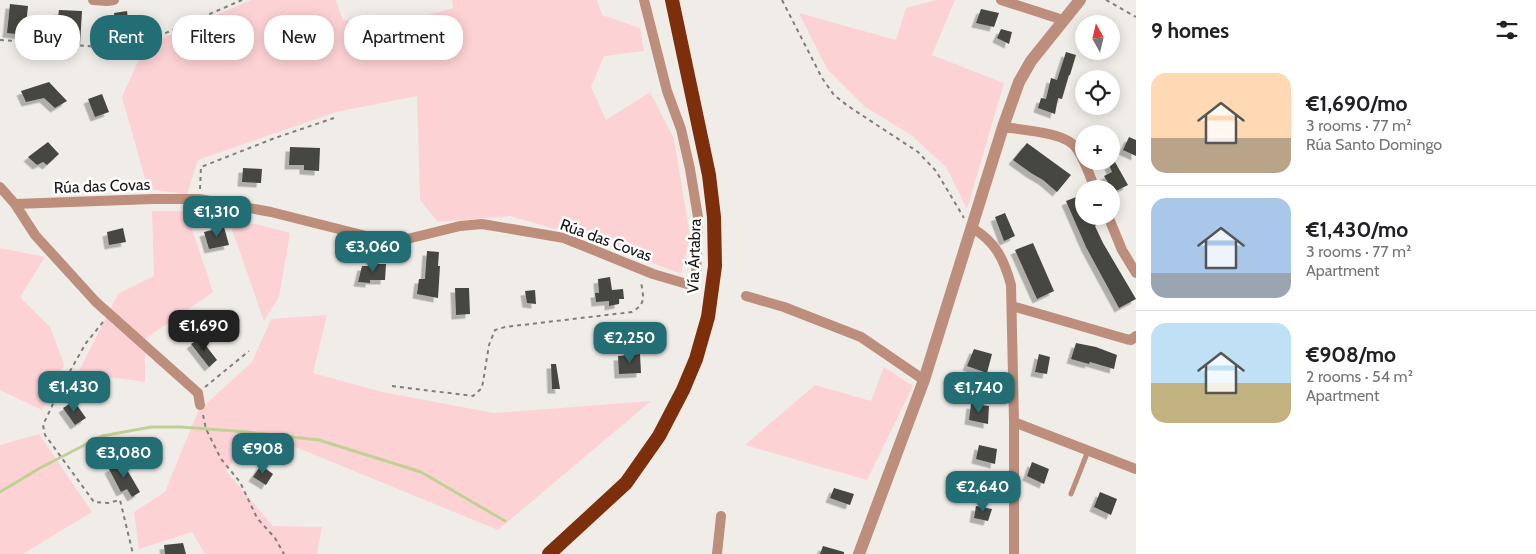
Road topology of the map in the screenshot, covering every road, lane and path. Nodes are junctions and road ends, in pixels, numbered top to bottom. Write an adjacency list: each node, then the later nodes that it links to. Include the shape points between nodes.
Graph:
1 (93, 0): 2 (street)
2 (114, 0)
3 (242, 0): 12 (path, via 140,44 115,48)
4 (644, 0): 21 (street, Rúa das Covas, via 690,169 698,216 698,251 696,278 686,284)
5 (672, 0): 39 (highway, Vía Ártabra, via 709,175 714,217 714,266 708,318 696,360 659,436 626,483)
6 (782, 0): 20 (path, via 822,78 834,94 918,152 936,171)
7 (1001, 0): 11 (street)
8 (1080, 0): 11 (street)
9 (1106, 0): 10 (path)
10 (1136, 17)
11 (1063, 20): 14 (street, via 1019,82)
12 (0, 40)
13 (334, 118): 17 (path, via 201,167)
14 (1003, 126): 15 (street, via 1057,136 1071,142 1078,149); 20 (street)
15 (1091, 180)
16 (0, 187): 18 (street)
17 (199, 199): 18 (street, Rúa das Covas); 21 (street, Rúa das Covas, via 271,212 378,239 403,240 482,224 509,228 564,238)
18 (15, 204): 25 (street, via 35,235)
19 (1112, 225): 22 (street)
20 (972, 228): 24 (street, via 985,235 999,253 1011,285); 28 (street)
21 (640, 269): 29 (path, via 643,300 640,307 632,312 495,330 482,388 473,396)
22 (1136, 274)
23 (746, 296): 28 (street, via 861,337)
24 (1012, 306): 26 (street); 32 (street)
25 (110, 314): 30 (street); 37 (path, via 86,343 43,425 46,435 94,502 108,504 120,500)
26 (1134, 339)
27 (249, 351): 30 (path)
28 (924, 380): 41 (street)
29 (392, 386)
30 (198, 393): 31 (street)
31 (200, 405): 38 (path, via 206,429 221,459 240,482 257,518)
32 (1014, 422): 33 (street); 42 (street)
33 (1088, 450): 34 (street); 35 (lane)
34 (1136, 469)
35 (1071, 494)
36 (721, 516): 40 (street)
37 (134, 554)
38 (284, 554)
39 (549, 554)
40 (717, 554)
41 (859, 554)
42 (1014, 554)

